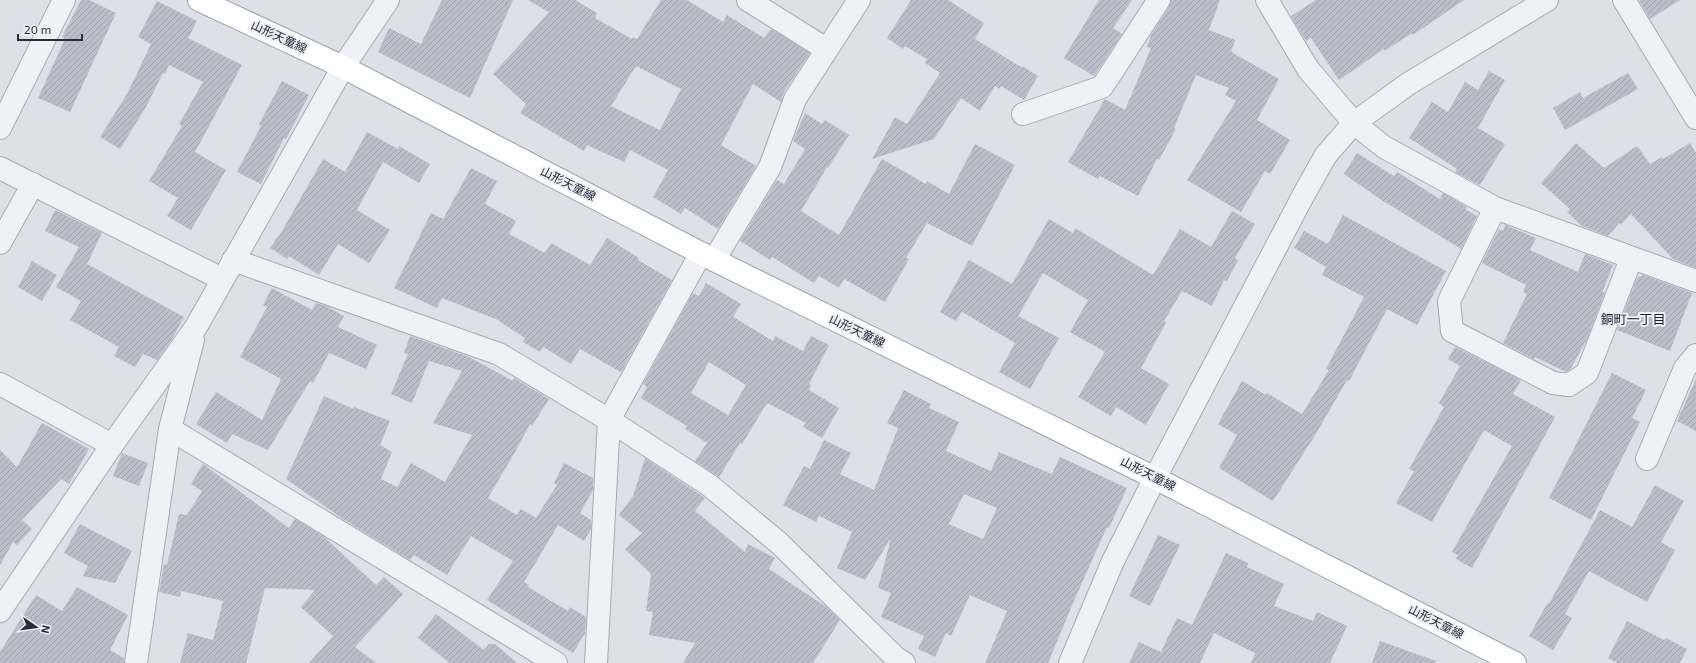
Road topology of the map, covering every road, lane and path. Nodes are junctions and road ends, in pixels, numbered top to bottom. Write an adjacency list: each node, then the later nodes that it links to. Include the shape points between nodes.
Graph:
1 (64, 0): 15 (street)
2 (199, 0): 11 (main road, 山形天童線)
3 (388, 0): 11 (street)
4 (748, 0): 10 (street)
5 (859, 0): 10 (street)
6 (1159, 0): 12 (street, via 1102,87)
7 (1267, 0): 14 (street, via 1308,69)
8 (1547, 0): 14 (street, via 1408,84)
9 (1624, 0): 13 (street)
10 (826, 49): 20 (street, via 795,99 770,167)
11 (343, 67): 20 (main road, 山形天童線); 22 (street)
12 (1023, 114)
13 (1696, 118)
14 (1354, 123): 18 (street, via 1384,147); 32 (street, via 1326,155 1304,194)
15 (0, 128)
16 (0, 168): 17 (street)
17 (33, 184): 19 (street); 23 (street)
18 (1495, 208): 21 (street); 21 (street, via 1449,301 1452,330 1553,383 1569,385 1587,373)
19 (0, 243)
20 (708, 256): 28 (street); 32 (main road, 山形天童線)
21 (1631, 259): 24 (street)
22 (234, 260): 23 (street); 28 (street, via 499,354)
23 (222, 279): 25 (street)
24 (1696, 281)
25 (196, 327): 29 (street); 30 (street)
26 (1696, 355): 31 (street, via 1684,368)
27 (0, 384): 30 (street)
28 (609, 420): 34 (street, via 709,485 779,543); 37 (street)
29 (170, 429): 35 (street); 36 (street)
30 (112, 445): 33 (street)
31 (1647, 459)
32 (1155, 478): 38 (street, via 1113,561); 39 (main road, 山形天童線)
33 (0, 611)
34 (898, 661)
35 (136, 663)
36 (556, 663)
37 (596, 663)
38 (1070, 663)
39 (1515, 663)

